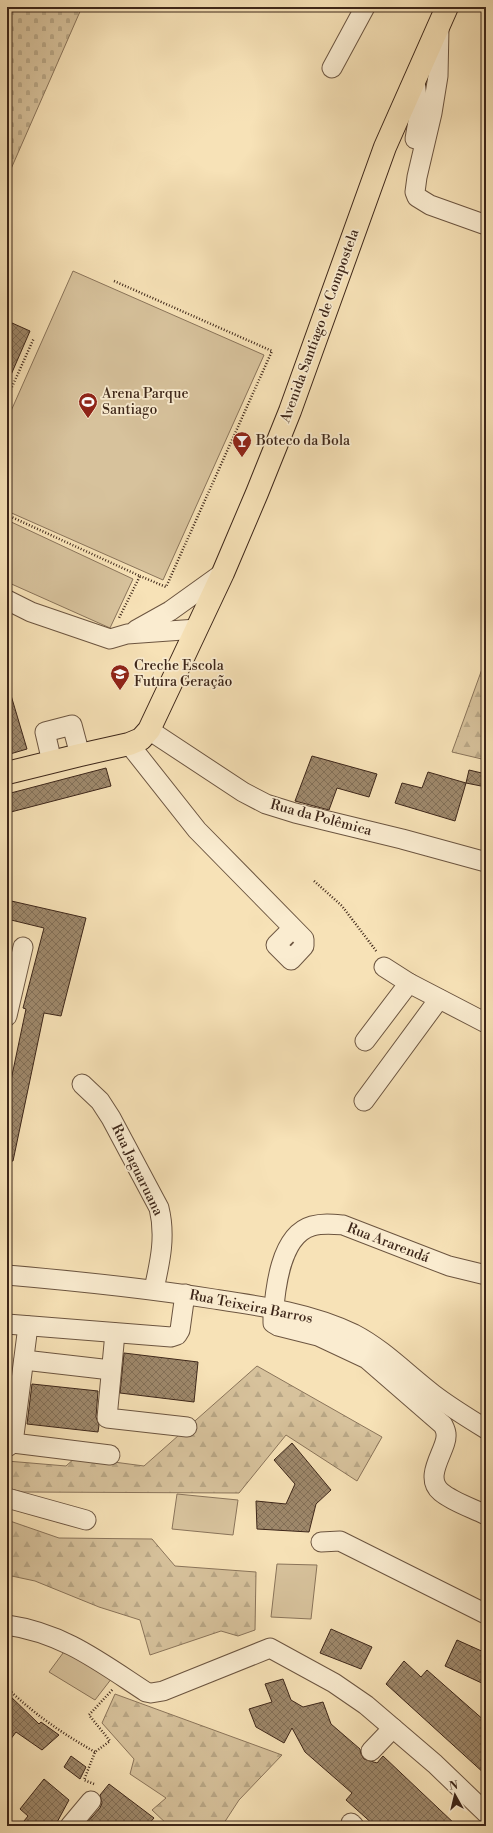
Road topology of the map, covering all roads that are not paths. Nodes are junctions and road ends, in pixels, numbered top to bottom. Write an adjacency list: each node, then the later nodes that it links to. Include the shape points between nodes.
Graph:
1 (365, 7): 3 (street)
2 (443, 16): 4 (main road, Avenida Santiago de Compostela); 7 (street, via 438,76 415,192 417,197 430,205)
3 (332, 68)
4 (415, 81): 5 (main road, Avenida Santiago de Compostela); 6 (street)
5 (396, 119): 6 (street, via 408,117); 9 (main road, Avenida Santiago de Compostela, via 290,411)
6 (418, 124): 8 (street, via 405,186 408,201 419,209)
7 (486, 225)
8 (486, 233)
9 (223, 573): 11 (street, via 170,611); 12 (main road, Avenida Santiago de Compostela)
10 (7, 600): 11 (street, via 31,612 110,639)
11 (122, 629): 12 (street)
12 (196, 629): 13 (main road, Avenida Santiago de Compostela)
13 (149, 730): 14 (main road, Avenida Santiago de Compostela, via 141,739); 18 (street, Rua da Polêmica, via 243,792 266,804)
14 (129, 744): 15 (main road, Avenida Santiago de Compostela); 19 (street, via 197,830)
15 (80, 755): 16 (main road, Avenida Santiago de Compostela); 16 (street, via 72,725 45,732)
16 (52, 762): 17 (main road, Avenida Santiago de Compostela)
17 (7, 774)
18 (486, 862)
19 (293, 928)
20 (23, 947): 24 (street)
21 (384, 966): 22 (street)
22 (409, 983): 23 (street); 26 (street)
23 (439, 999): 25 (street); 28 (street)
24 (7, 1016)
25 (486, 1023)
26 (365, 1041)
27 (82, 1084): 31 (street, Rua Jaguaruana, via 100,1101 111,1118 159,1208 163,1225 163,1245)
28 (364, 1101)
29 (7, 1275): 31 (street, Rua Teixeira Barros)
30 (486, 1275): 33 (street, Rua Ararendá, via 442,1264 343,1225 325,1223 311,1226 299,1233 289,1245 283,1260)
31 (154, 1290): 32 (street, Rua Teixeira Barros)
32 (185, 1294): 33 (street, Rua Teixeira Barros); 36 (street, via 177,1335 171,1337)
33 (273, 1316): 40 (street, Rua Teixeira Barros, via 332,1324 354,1334 374,1346 433,1394); 44 (street, via 278,1326 318,1336 367,1359 443,1425 446,1442 434,1473 440,1491)
34 (7, 1324): 35 (street)
35 (28, 1326): 36 (street); 37 (street)
36 (115, 1333): 38 (street)
37 (24, 1360): 38 (street); 41 (street)
38 (111, 1370): 39 (street, via 107,1418)
39 (187, 1427)
40 (486, 1429)
41 (10, 1445): 42 (street)
42 (110, 1455)
43 (7, 1498): 45 (street)
44 (486, 1515)
45 (86, 1520)
46 (321, 1542): 47 (street, via 340,1542 356,1548)
47 (484, 1610)
48 (10, 1626): 49 (street, via 57,1637 151,1693 163,1691 270,1648 334,1683)
49 (393, 1728): 50 (street); 52 (street)
50 (371, 1751)
51 (91, 1801): 53 (street)
52 (486, 1813)
53 (70, 1826)

